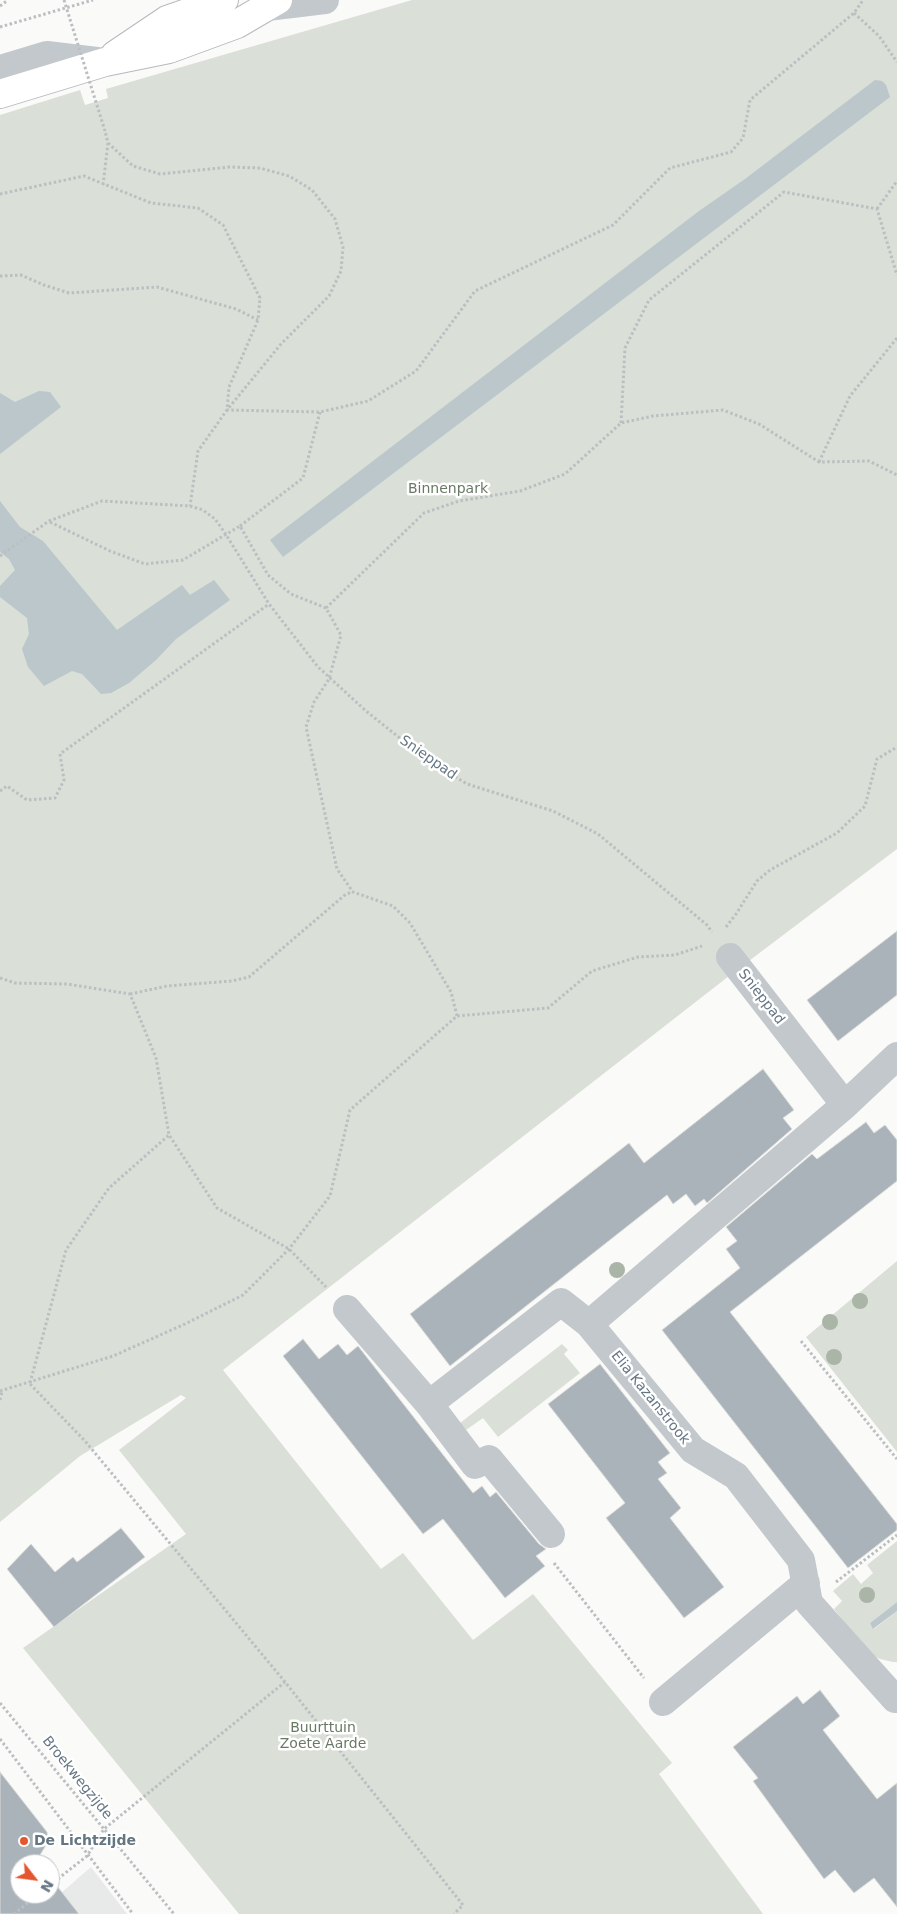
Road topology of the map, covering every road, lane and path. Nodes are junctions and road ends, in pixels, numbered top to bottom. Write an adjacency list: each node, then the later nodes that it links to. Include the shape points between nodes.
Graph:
1 (8, 0): 8 (path)
2 (64, 0): 15 (path, bridge)
3 (92, 0): 10 (path)
4 (224, 0): 11 (main road, via 167,20)
5 (325, 0): 7 (street)
6 (863, 0): 9 (path)
7 (273, 3): 11 (main road, via 237,24 169,49)
8 (0, 6)
9 (854, 14): 12 (path, via 879,36); 25 (path, via 750,100 743,138 731,152 670,168 612,225 475,291 416,371 368,401)
10 (0, 27)
11 (104, 62): 13 (street, via 47,55); 14 (main road)
12 (897, 62)
13 (0, 69)
14 (0, 94)
15 (108, 143): 17 (path); 24 (path, via 133,166 160,174 229,166 260,168 289,176 312,190 336,219 343,247 340,271 329,296 281,344)
16 (897, 181): 19 (path)
17 (103, 185): 18 (path, via 84,176); 22 (path, via 151,203 198,208 223,225 260,298)
18 (0, 194)
19 (877, 209): 20 (path); 26 (path, via 784,192 649,300 625,348)
20 (897, 275)
21 (0, 276): 22 (path, via 21,275 69,293 157,287 236,309)
22 (258, 320): 24 (path, via 230,388)
23 (897, 338): 27 (path, via 850,396)
24 (227, 410): 25 (path); 29 (path, via 198,451)
25 (320, 412): 31 (path, via 303,478)
26 (621, 423): 27 (path, via 653,416 723,410 759,424); 35 (path, via 566,474 520,491 459,501 424,513)
27 (819, 462): 28 (path, via 869,461)
28 (897, 474)
29 (190, 506): 30 (path, Snieppad, via 102,501); 32 (path, Snieppad, via 215,519)
30 (49, 521): 32 (path, via 145,564 183,560); 33 (path, Snieppad)
31 (240, 526): 32 (path); 35 (path, via 268,575 291,594)
32 (225, 533): 34 (path, Snieppad)
33 (1, 555)
34 (269, 604): 36 (path, Snieppad); 38 (path, via 60,754 64,780 55,798 27,800 7,786)
35 (326, 608): 36 (path, via 341,635)
36 (329, 678): 39 (path, via 314,702 306,727 337,869); 40 (path, Snieppad, via 366,711 446,772 467,784 553,811 598,834 707,925)
37 (897, 747): 40 (path, via 877,760 865,806 837,833 770,870 757,881 736,914)
38 (0, 791)
39 (353, 892): 42 (path, via 346,894 249,976); 43 (path, via 393,906 410,922 451,992)
40 (723, 947): 43 (path, via 638,957 592,972 548,1008); 45 (street, Snieppad)
41 (0, 978): 42 (path, via 15,983 67,984)
42 (130, 994): 46 (path, via 156,1058)
43 (457, 1016): 47 (path, via 350,1110 330,1196)
44 (896, 1059): 45 (street)
45 (845, 1105): 50 (street)
46 (169, 1135): 47 (path, via 217,1208); 52 (path, via 109,1188 66,1250)
47 (288, 1249): 48 (path); 52 (path, via 243,1294 113,1356)
48 (316, 1276)
49 (347, 1309): 55 (street)
50 (589, 1324): 55 (street, Elia Kazanstrook, via 561,1302); 59 (street, Elia Kazanstrook, via 693,1450 736,1476 801,1560)
51 (802, 1341): 56 (path)
52 (30, 1384): 53 (path); 60 (path, via 85,1441)
53 (1, 1392): 54 (path)
54 (0, 1400)
55 (429, 1404): 57 (street, via 475,1465 489,1459)
56 (897, 1458)
57 (551, 1534): 62 (path, via 550,1559)
58 (897, 1535): 59 (path)
59 (808, 1593): 61 (street, Elia Kazanstrook); 62 (street)
60 (285, 1682): 65 (path); 72 (path, via 463,1905)
61 (896, 1699)
62 (663, 1702)
63 (0, 1703): 65 (path, Broekwegzijde)
64 (0, 1739): 66 (path)
65 (104, 1829): 66 (path); 71 (path, Broekwegzijde)
66 (87, 1856): 67 (path); 70 (path)
67 (60, 1877)
68 (26, 1904): 69 (path)
69 (14, 1914)
70 (134, 1914)
71 (174, 1914)
72 (454, 1914)

